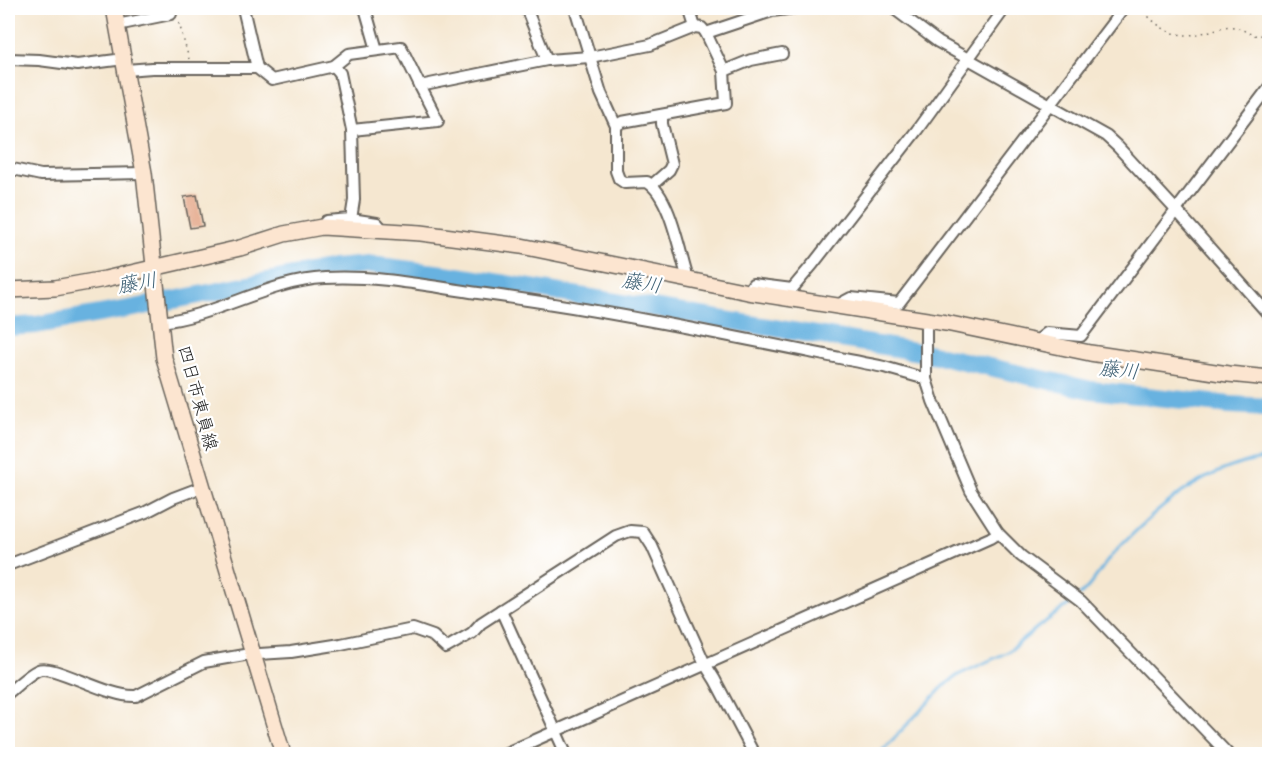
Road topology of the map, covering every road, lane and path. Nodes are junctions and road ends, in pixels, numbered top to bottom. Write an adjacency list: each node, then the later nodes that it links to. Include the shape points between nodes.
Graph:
1 (114, 8): 13 (street, 四日市東員線)
2 (243, 8): 26 (street)
3 (365, 8): 17 (street)
4 (526, 8): 22 (street)
5 (574, 8): 19 (street)
6 (689, 8): 14 (street)
7 (795, 8): 16 (street, via 772,11)
8 (893, 8): 21 (street, via 938,42)
9 (1005, 8): 21 (street)
10 (1140, 8): 15 (path, via 1157,26 1178,35 1222,27 1234,27 1251,35)
11 (1123, 9): 30 (street)
12 (174, 16): 13 (street); 25 (path)
13 (117, 25): 23 (street, 四日市東員線)
14 (695, 27): 16 (street); 19 (street, via 650,45)
15 (1269, 32)
16 (706, 33): 27 (street)
17 (376, 50): 24 (street, via 350,54); 28 (street, via 401,47)
18 (782, 54): 27 (street)
19 (590, 57): 22 (street); 32 (street)
20 (8, 59): 23 (street)
21 (970, 59): 30 (street); 44 (street, via 792,289 753,284)
22 (547, 60): 28 (street)
23 (125, 65): 25 (street); 35 (street, 四日市東員線)
24 (334, 66): 26 (street, via 272,80); 33 (street, via 340,73)
25 (190, 68): 26 (street)
26 (257, 68)
27 (724, 71): 31 (street, via 726,103)
28 (420, 86): 33 (street, via 438,121)
29 (1269, 86): 37 (street)
30 (1051, 104): 37 (street, via 1106,136); 45 (street, via 899,303 851,298)
31 (662, 115): 32 (street); 36 (street, via 672,164)
32 (616, 126): 36 (street, via 616,171 620,179 625,183)
33 (352, 130): 38 (street)
34 (8, 168): 35 (street, via 41,174)
35 (144, 173): 41 (street, 四日市東員線)
36 (652, 185): 42 (street, via 667,209)
37 (1176, 210): 46 (street); 49 (street, via 1081,336 1047,333)
38 (351, 219): 39 (street, via 326,221); 40 (street, via 377,223)
39 (322, 227): 40 (street); 41 (street)
40 (385, 232): 42 (street, via 521,246)
41 (154, 267): 43 (street, via 55,288); 47 (street, 四日市東員線)
42 (686, 279): 44 (street)
43 (8, 290)
44 (748, 292): 45 (street)
45 (836, 306): 48 (street)
46 (1269, 316)
47 (159, 317): 50 (street, via 183,320 284,285 324,278 369,278 562,304); 52 (street, 四日市東員線, via 164,358)
48 (927, 324): 49 (street); 50 (street)
49 (1037, 341): 51 (street, via 1090,353)
50 (926, 375): 53 (street, via 971,491)
51 (1269, 378)
52 (202, 487): 54 (street); 56 (street, 四日市東員線)
53 (998, 533): 57 (street); 66 (street, via 1021,556 1078,599)
54 (8, 565)
55 (501, 610): 56 (street, via 446,648 433,636 413,629 331,646); 57 (street, via 616,536 643,532); 59 (street)
56 (253, 654): 58 (street, via 204,662 136,696 124,697 50,669 39,669); 60 (street, 四日市東員線)
57 (705, 664): 59 (street); 65 (street)
58 (8, 693)
59 (555, 732): 63 (street); 64 (street)
60 (277, 736): 61 (street, 四日市東員線); 62 (street)
61 (283, 754)
62 (293, 754)
63 (504, 754)
64 (566, 754)
65 (754, 754)
66 (1228, 754)

